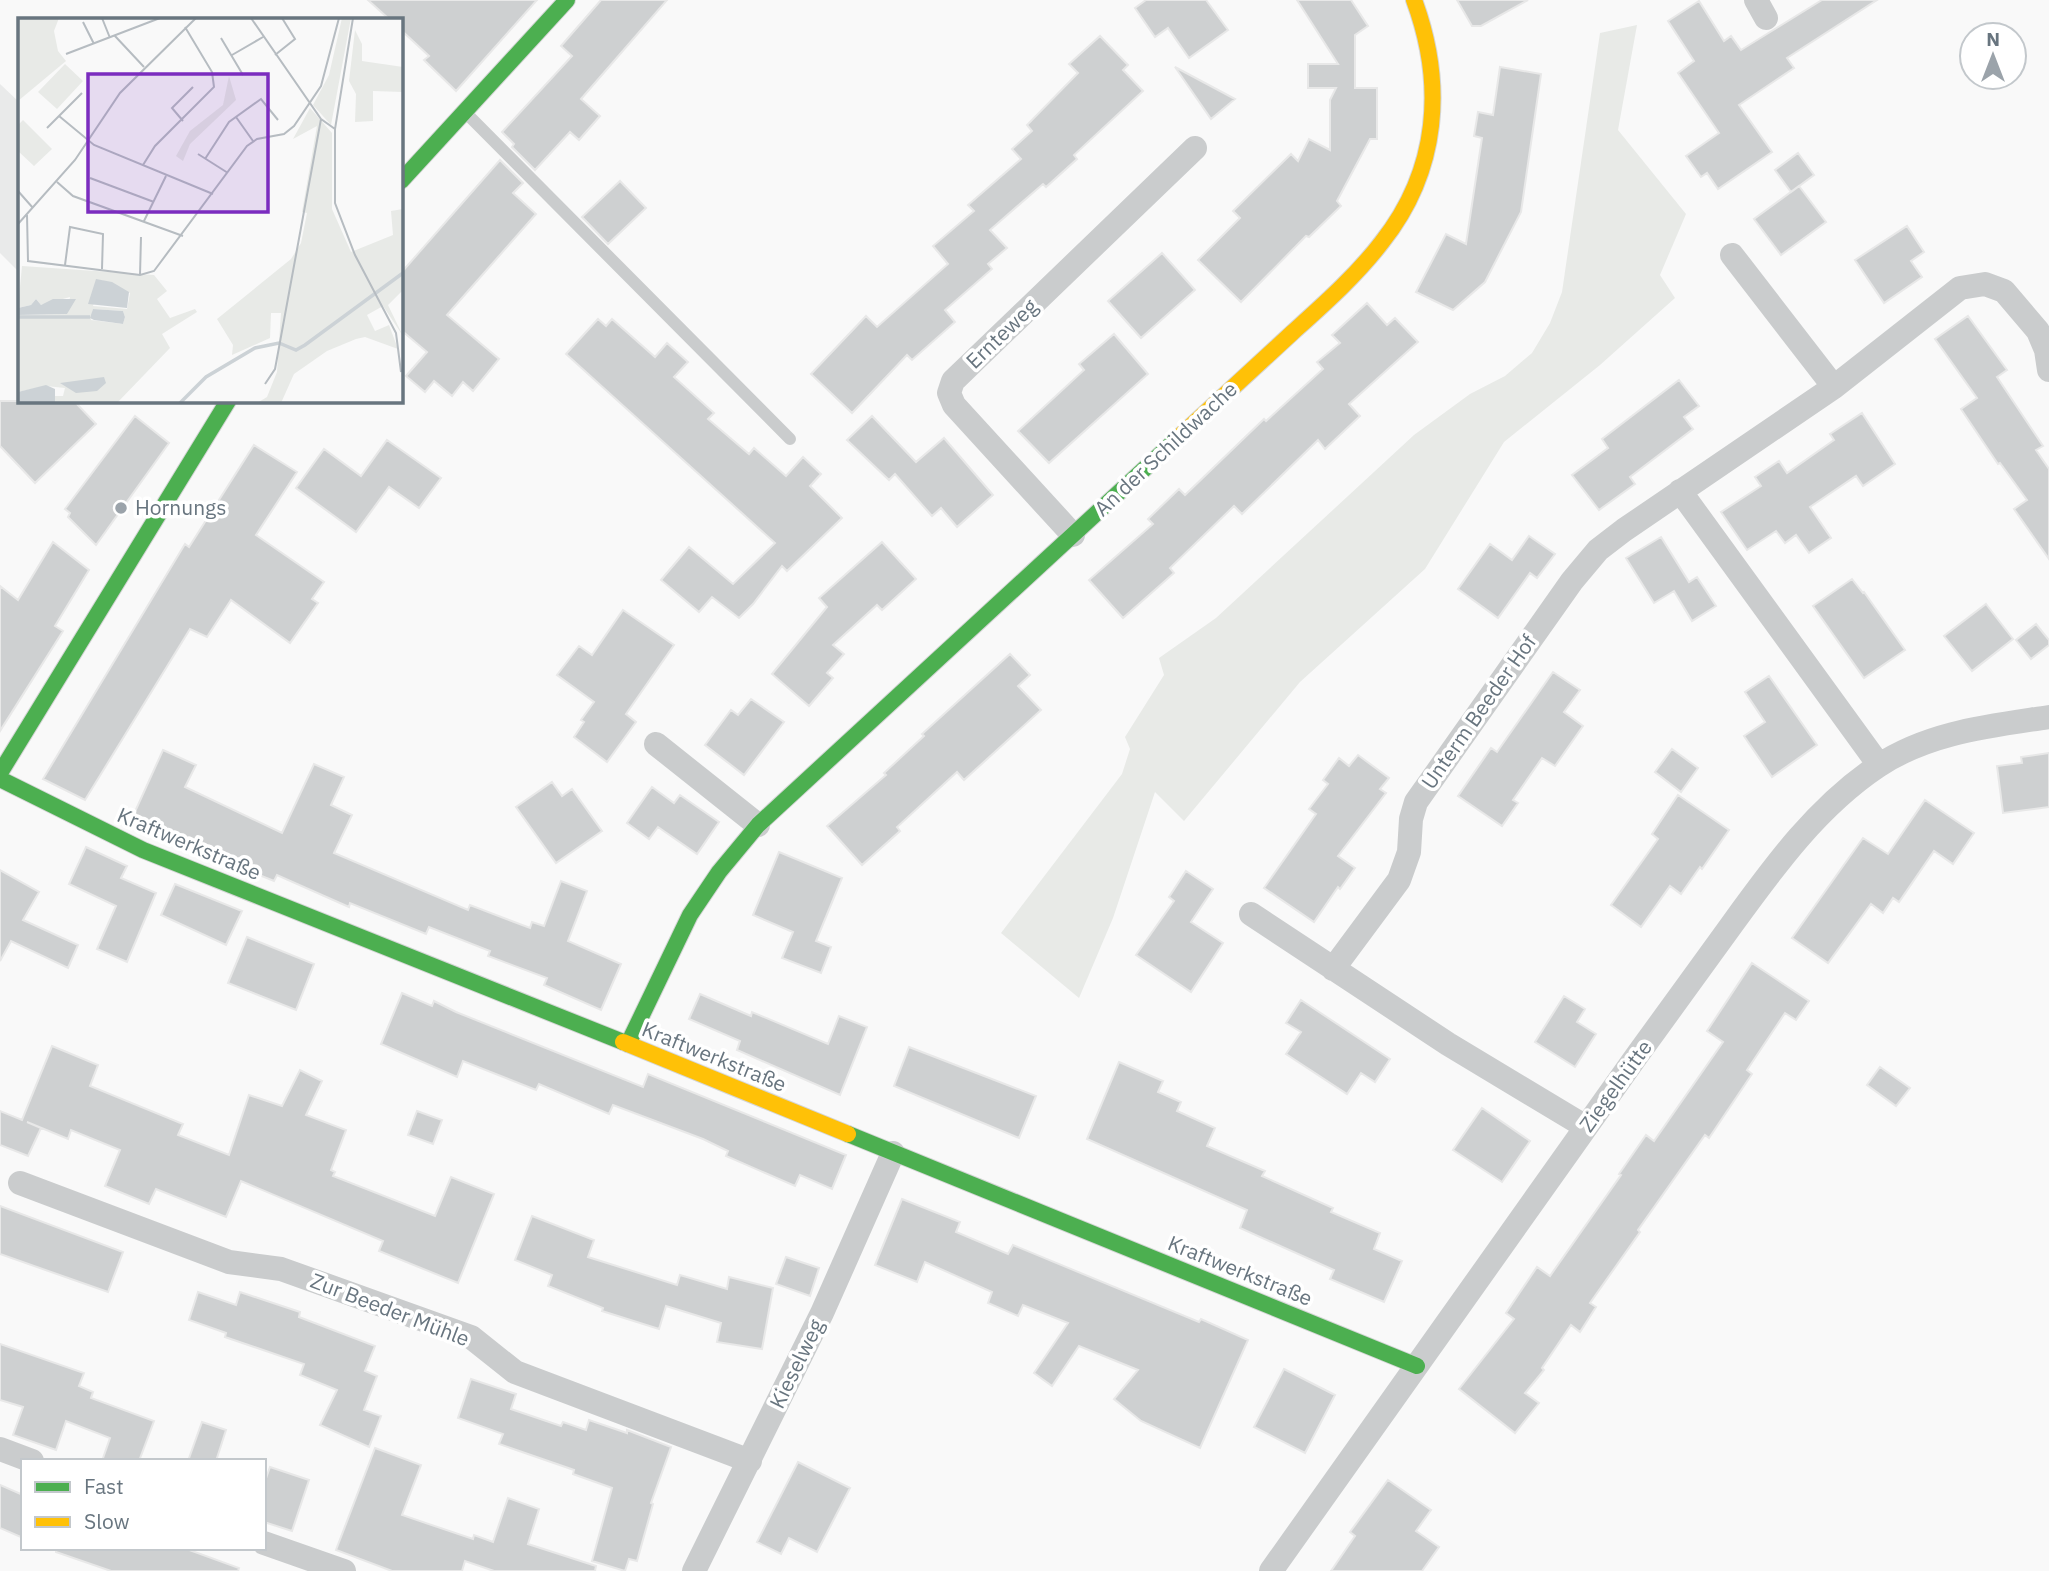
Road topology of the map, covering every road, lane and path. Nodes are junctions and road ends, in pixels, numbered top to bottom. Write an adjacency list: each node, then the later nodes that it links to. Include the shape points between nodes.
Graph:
1 (567, 0): 3 (street)
2 (1414, 0): 12 (street, An der Schildwache, via 1432,60 1435,99 1413,191 1391,230 1311,315)
3 (466, 112): 5 (street); 10 (lane)
4 (1195, 148): 12 (street, Ernteweg, via 953,381 949,393 954,405)
5 (402, 180)
6 (1732, 255): 8 (street)
7 (2049, 370): 8 (street, Unterm Beeder Hof, via 2038,331 2004,291 1985,284 1960,288)
8 (1834, 387): 11 (street, Unterm Beeder Hof)
9 (227, 402): 16 (street)
10 (790, 439)
11 (1680, 491): 15 (street); 20 (street, Unterm Beeder Hof, via 1598,550 1549,613 1416,802 1410,819 1409,852 1399,880)
12 (1073, 535): 18 (street, An der Schildwache)
13 (2049, 718): 15 (street, Ziegelhütte, via 1978,727 1923,742)
14 (656, 744): 18 (street)
15 (1879, 765): 22 (street, Ziegelhütte, via 1803,832)
16 (0, 773)
17 (0, 779): 21 (street, Kraftwerkstraße, via 143,850)
18 (758, 825): 21 (street, An der Schildwache, via 690,915)
19 (1251, 914): 20 (street)
20 (1334, 969): 22 (street)
21 (628, 1045): 23 (street, Kraftwerkstraße)
22 (1586, 1127): 25 (street, Ziegelhütte)
23 (894, 1153): 25 (street, Kraftwerkstraße); 28 (street, Kieselweg)
24 (20, 1183): 28 (street, Zur Beeder Mühle, via 229,1262 281,1269 471,1337 515,1372)
25 (1417, 1366): 32 (street, Ziegelhütte)
26 (0, 1450): 27 (street)
27 (26, 1459)
28 (750, 1461): 31 (street, Kieselweg)
29 (266, 1544): 30 (street)
30 (344, 1571)
31 (694, 1571)
32 (1271, 1571)

